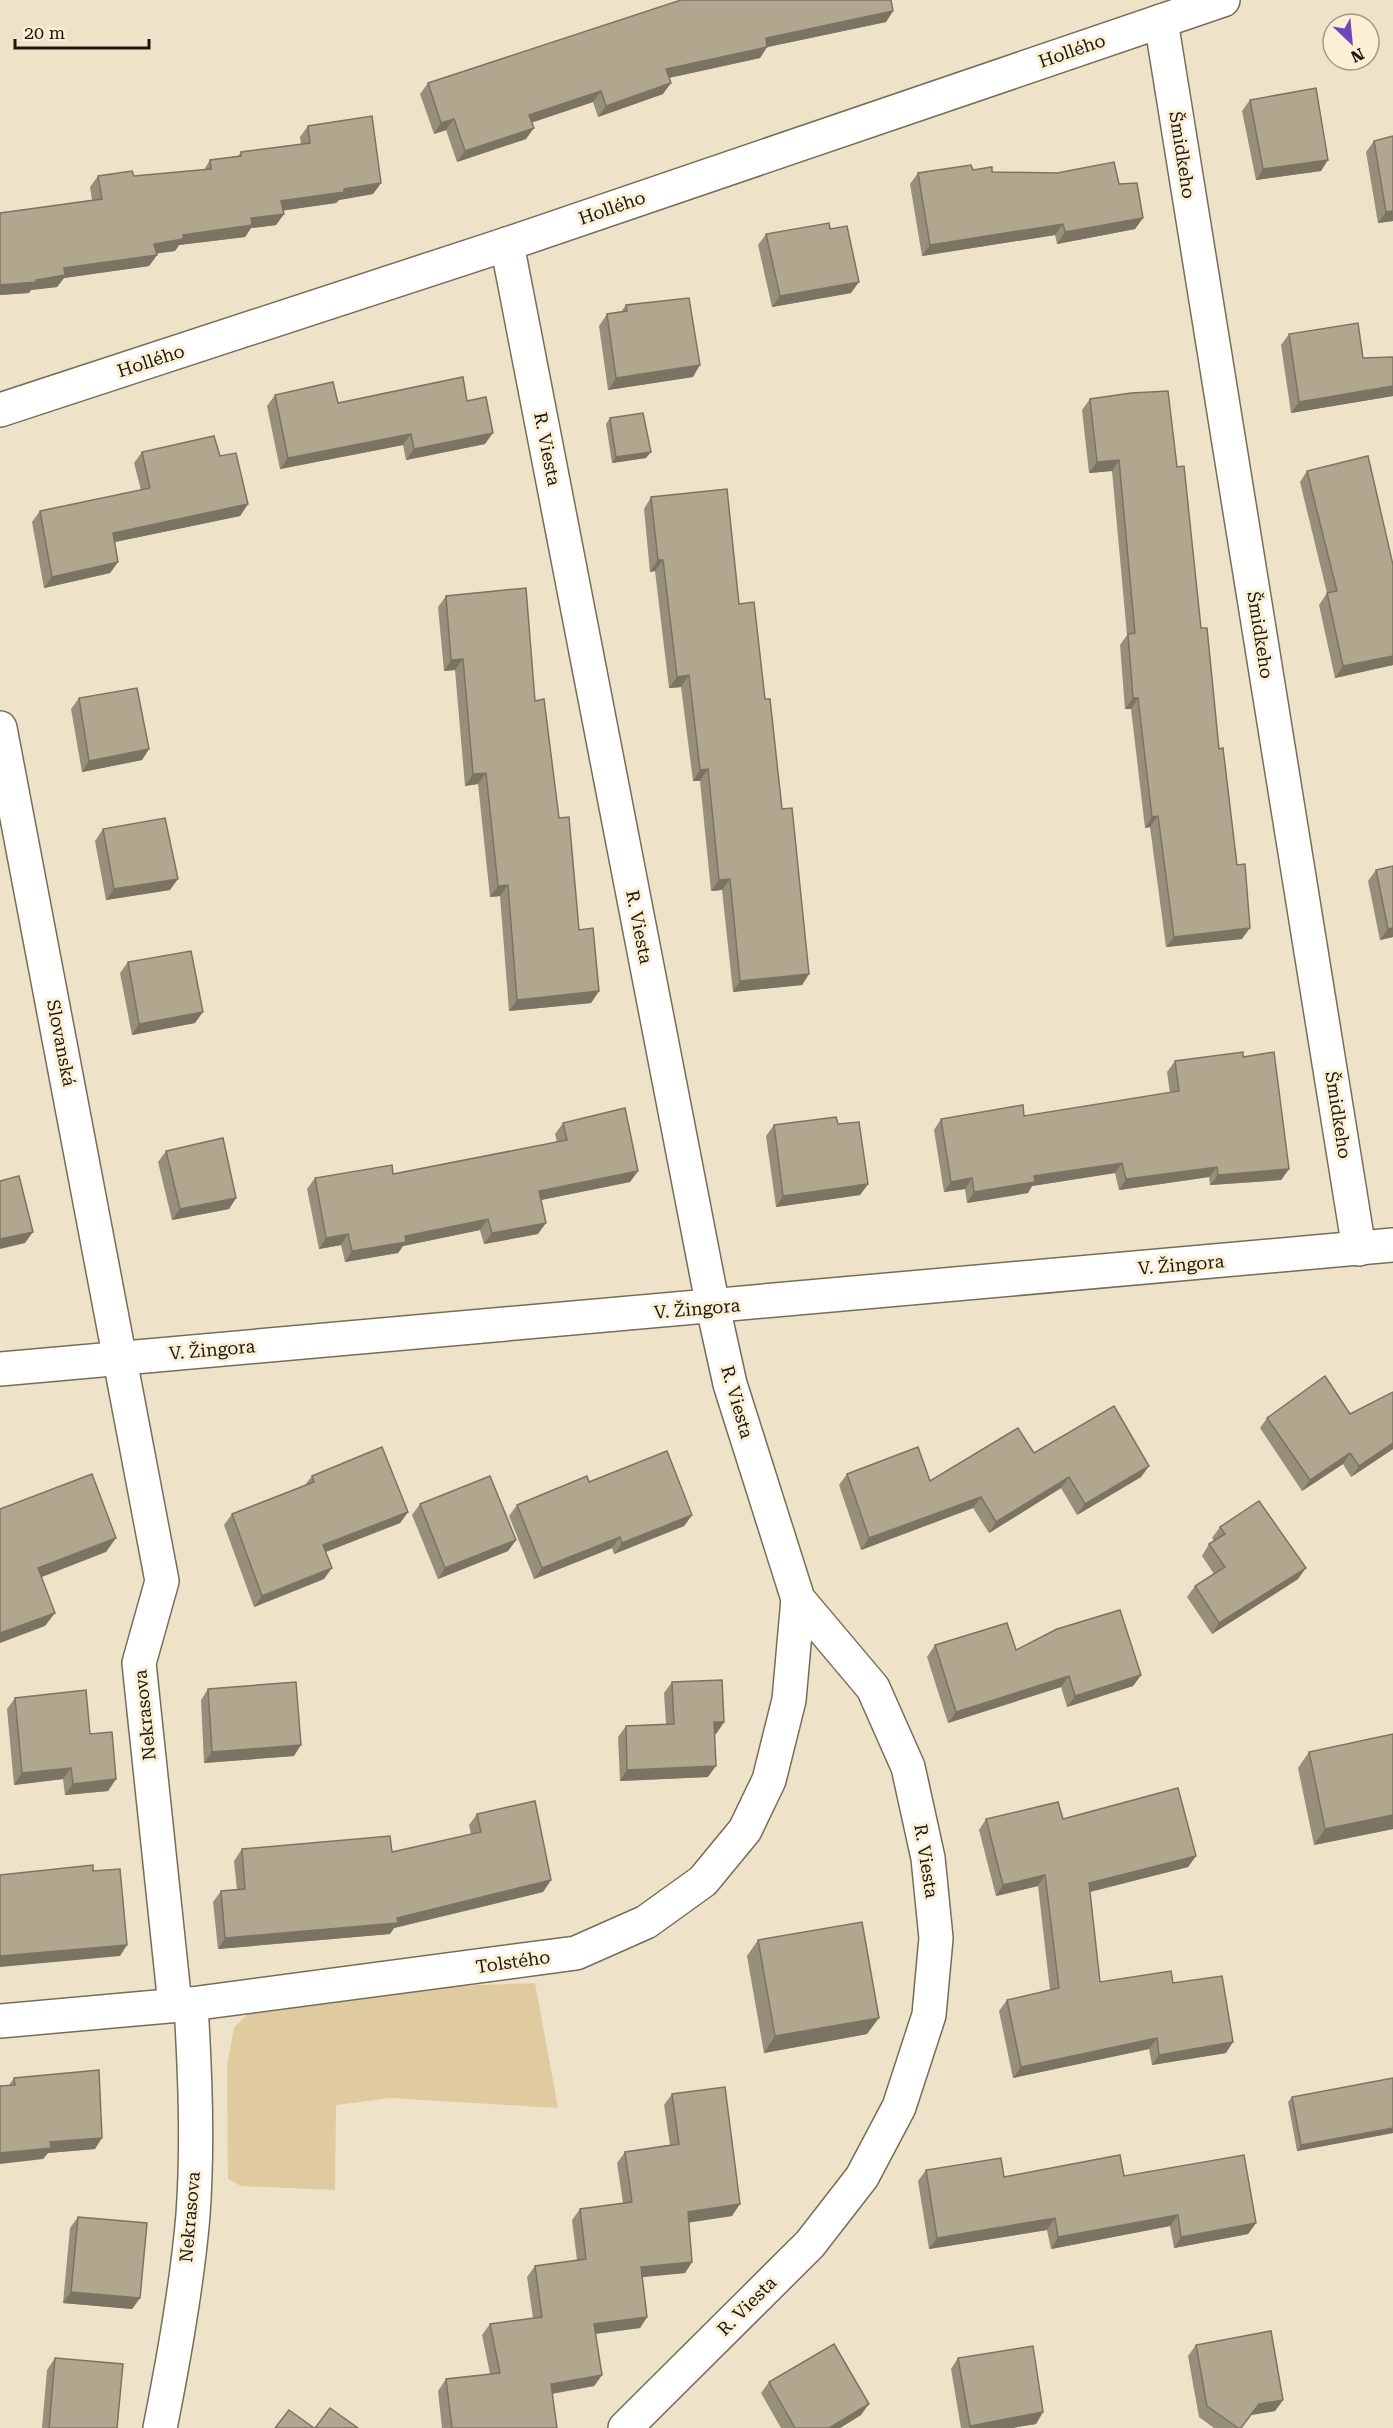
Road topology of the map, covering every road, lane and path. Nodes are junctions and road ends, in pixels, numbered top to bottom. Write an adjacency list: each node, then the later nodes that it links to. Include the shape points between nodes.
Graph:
1 (1223, 0): 2 (street, Hollého)
2 (1161, 21): 3 (street, Hollého); 7 (street, Šmidkeho)
3 (507, 244): 4 (street, Hollého); 8 (street, R. Viesta)
4 (0, 410)
5 (0, 729): 9 (street, Slovanská)
6 (1393, 1245): 7 (street, V. Žingora)
7 (1359, 1249): 8 (street, V. Žingora)
8 (713, 1307): 9 (street, V. Žingora); 11 (street, R. Viesta, via 730,1384)
9 (122, 1358): 10 (street, V. Žingora); 12 (street, Nekrasova, via 162,1581 139,1663)
10 (0, 1369)
11 (798, 1599): 12 (street, Tolstého, via 789,1700 769,1780 745,1830 703,1881 646,1922 576,1953); 15 (street, R. Viesta, via 873,1688 908,1767 928,1858 936,1938 929,2015 899,2107 862,2177 810,2244)
12 (183, 2004): 13 (street, Tolstého); 14 (street, Nekrasova, via 196,2111 193,2214)
13 (0, 2021)
14 (160, 2428)
15 (625, 2428)

